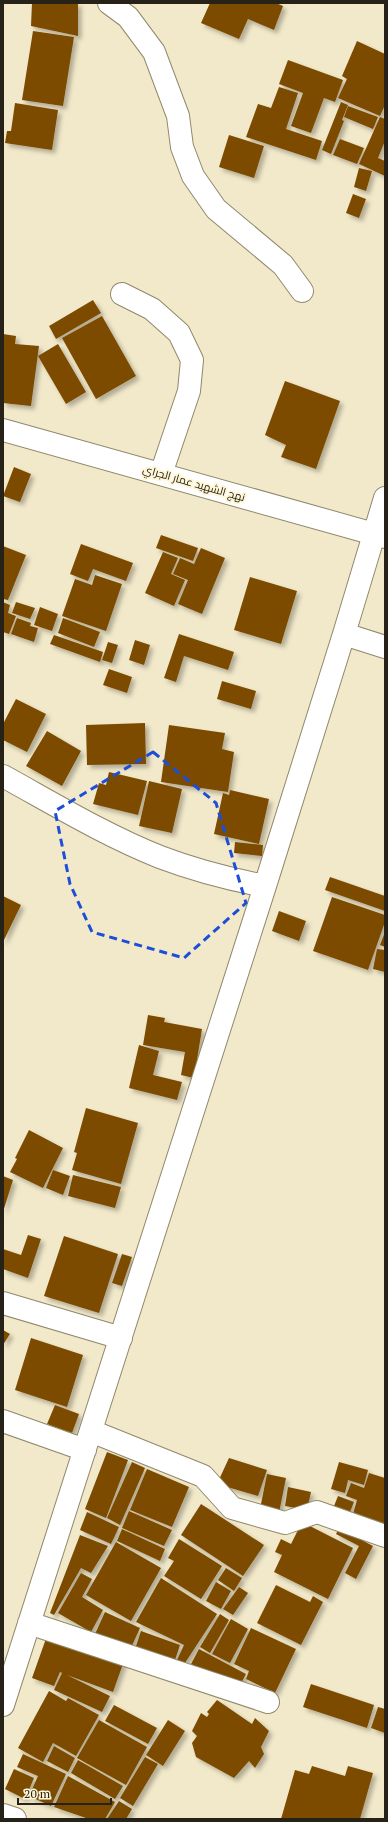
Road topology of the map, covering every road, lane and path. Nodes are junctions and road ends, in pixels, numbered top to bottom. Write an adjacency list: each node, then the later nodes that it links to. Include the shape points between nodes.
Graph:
1 (109, 3): 2 (street, via 128,17 154,52 178,116 182,147 193,176 216,209 283,265)
2 (302, 291)
3 (122, 294): 5 (street, via 152,309 179,333 192,360 189,391)
4 (3, 430): 5 (street, نهج الشهيد عمار الجراي)
5 (161, 474): 7 (street, نهج الشهيد عمار الجراي)
6 (385, 498): 7 (street)
7 (379, 535): 8 (street)
8 (344, 634): 9 (street); 11 (street)
9 (385, 647)
10 (3, 776): 11 (street, via 112,836 160,857 220,877)
11 (265, 886): 13 (street)
12 (3, 1303): 13 (street)
13 (120, 1338): 15 (street)
14 (3, 1421): 15 (street)
15 (88, 1440): 16 (street, via 203,1476 232,1508 285,1523 316,1512); 17 (street)
16 (385, 1536)
17 (29, 1623): 18 (street); 19 (street)
18 (268, 1702)
19 (3, 1705)
20 (3, 1815): 21 (street)
21 (15, 1819)

